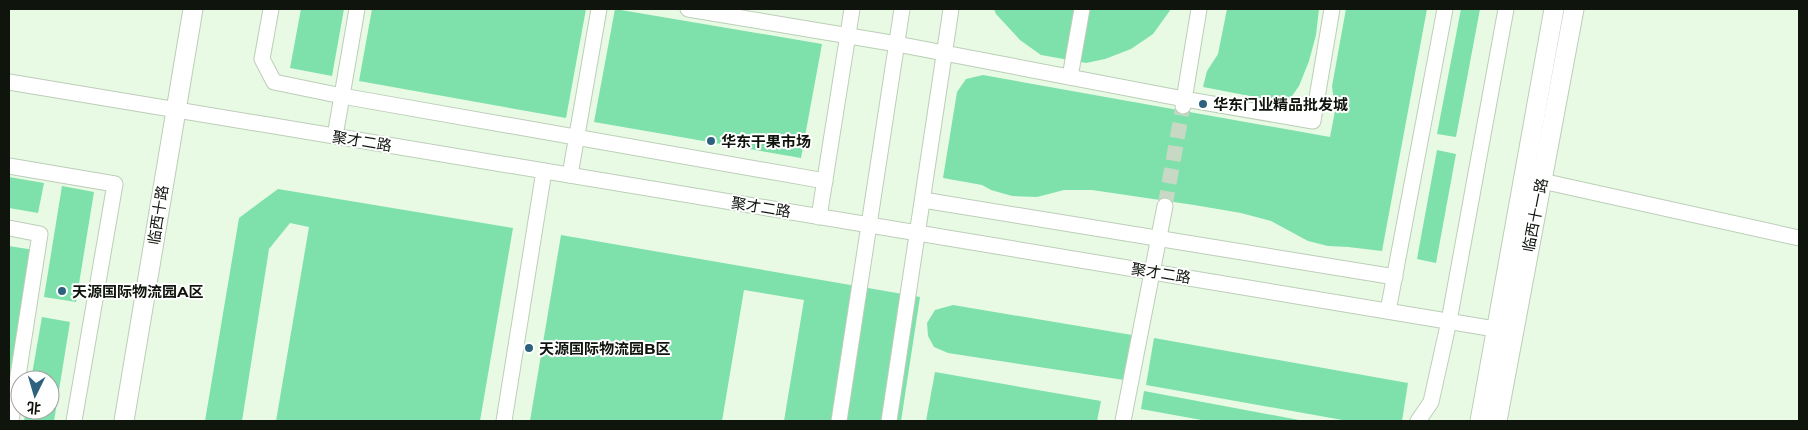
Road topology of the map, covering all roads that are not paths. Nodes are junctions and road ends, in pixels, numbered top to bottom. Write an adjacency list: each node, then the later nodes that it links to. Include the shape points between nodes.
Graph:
1 (193, 9): 24 (main road, 临西十路)
2 (271, 9): 22 (street, via 262,59 274,82)
3 (357, 9): 22 (street)
4 (599, 9): 26 (street)
5 (688, 9): 16 (street)
6 (852, 9): 17 (street)
7 (902, 9): 18 (street)
8 (951, 9): 19 (street)
9 (1082, 9): 20 (street)
10 (1200, 9): 23 (street)
11 (1332, 9): 23 (street, via 1313,121)
12 (1445, 9): 41 (street)
13 (1506, 9): 43 (street)
14 (1554, 9): 44 (main road, 临西十一路)
15 (1574, 9): 30 (main road, 临西十一路)
16 (720, 12): 17 (street)
17 (848, 36): 18 (street); 31 (street)
18 (897, 44): 19 (street); 35 (street)
19 (945, 53): 20 (street); 32 (street)
20 (1070, 77): 23 (street)
21 (9, 82): 24 (street, 聚才二路)
22 (342, 96): 25 (street); 26 (street)
23 (1183, 102)
24 (176, 110): 25 (street, 聚才二路); 48 (main road, 临西十路)
25 (335, 136): 28 (street, 聚才二路)
26 (576, 137): 29 (street); 31 (street)
27 (9, 166): 47 (street, via 116,184)
28 (544, 171): 29 (street, 聚才二路); 49 (street)
29 (570, 175): 34 (street, 聚才二路)
30 (1542, 180): 38 (street); 44 (main road, 临西十一路)
31 (825, 181): 34 (street)
32 (923, 200): 37 (street); 39 (street)
33 (1165, 206): 39 (street)
34 (819, 217): 35 (street, 聚才二路)
35 (869, 225): 37 (street, 聚才二路); 50 (street)
36 (9, 228): 45 (street, via 40,234)
37 (918, 233): 40 (street, 聚才二路); 51 (street)
38 (1799, 238)
39 (1159, 239): 40 (street); 41 (street)
40 (1153, 272): 42 (street, 聚才二路); 52 (street)
41 (1395, 277): 42 (street)
42 (1388, 311): 43 (street, 聚才二路)
43 (1449, 321): 44 (street, 聚才二路); 53 (street, via 1431,402)
44 (1505, 331): 54 (main road, 临西十一路); 55 (main road, 临西十一路)
45 (14, 363): 46 (street)
46 (11, 421)
47 (74, 421)
48 (124, 421)
49 (504, 421)
50 (839, 421)
51 (889, 421)
52 (1124, 421)
53 (1418, 421)
54 (1480, 421)
55 (1497, 421)

